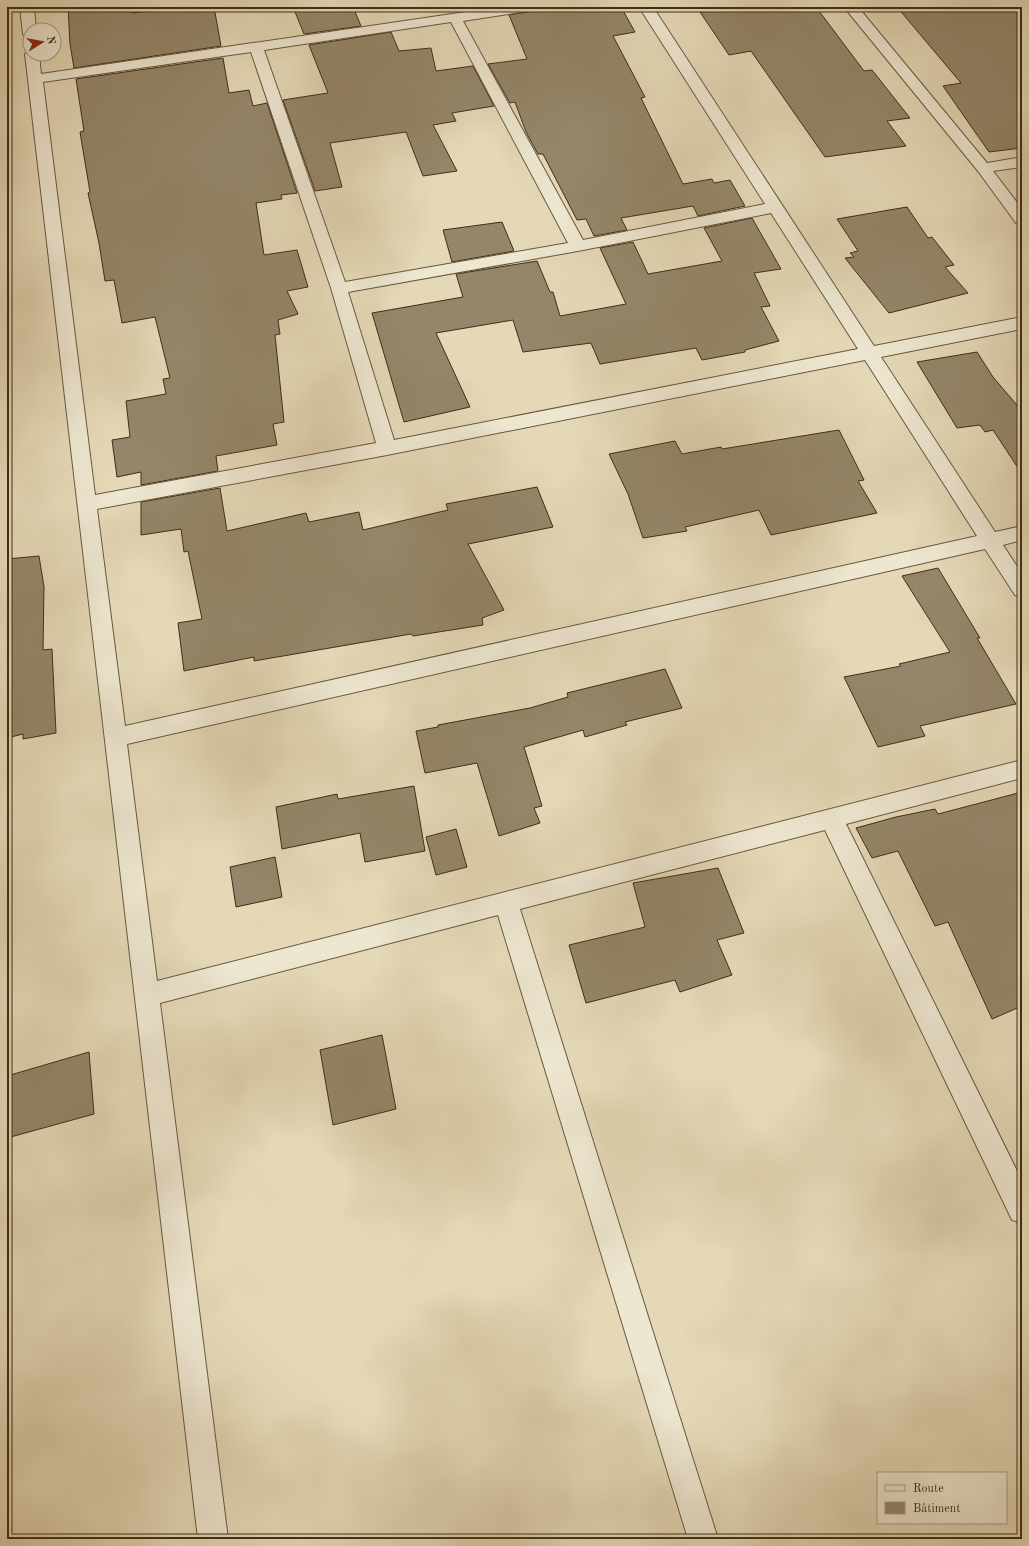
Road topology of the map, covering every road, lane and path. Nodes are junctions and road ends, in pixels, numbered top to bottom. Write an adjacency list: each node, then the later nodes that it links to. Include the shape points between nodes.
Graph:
1 (27, 7): 6 (street)
2 (528, 7): 5 (street)
3 (646, 7): 12 (street)
4 (851, 7): 11 (street)
5 (455, 18): 7 (street); 14 (street)
6 (29, 22)
7 (256, 47): 9 (street); 15 (street)
8 (33, 62): 9 (street)
9 (35, 79): 19 (street)
10 (1022, 162): 11 (street)
11 (983, 168): 13 (street)
12 (775, 207): 14 (street); 17 (street)
13 (1022, 220)
14 (578, 246): 15 (street)
15 (339, 288): 18 (street)
16 (1022, 323): 17 (street)
17 (870, 354): 18 (street); 21 (street)
18 (387, 448): 19 (street)
19 (87, 504): 23 (street)
20 (1022, 533): 21 (street)
21 (990, 540): 22 (street); 23 (street)
22 (1022, 590)
23 (116, 737): 27 (street)
24 (1022, 769): 25 (street)
25 (832, 818): 26 (street); 28 (street)
26 (506, 903): 27 (street); 30 (street)
27 (147, 995): 29 (street)
28 (1022, 1210)
29 (213, 1539)
30 (703, 1539)

